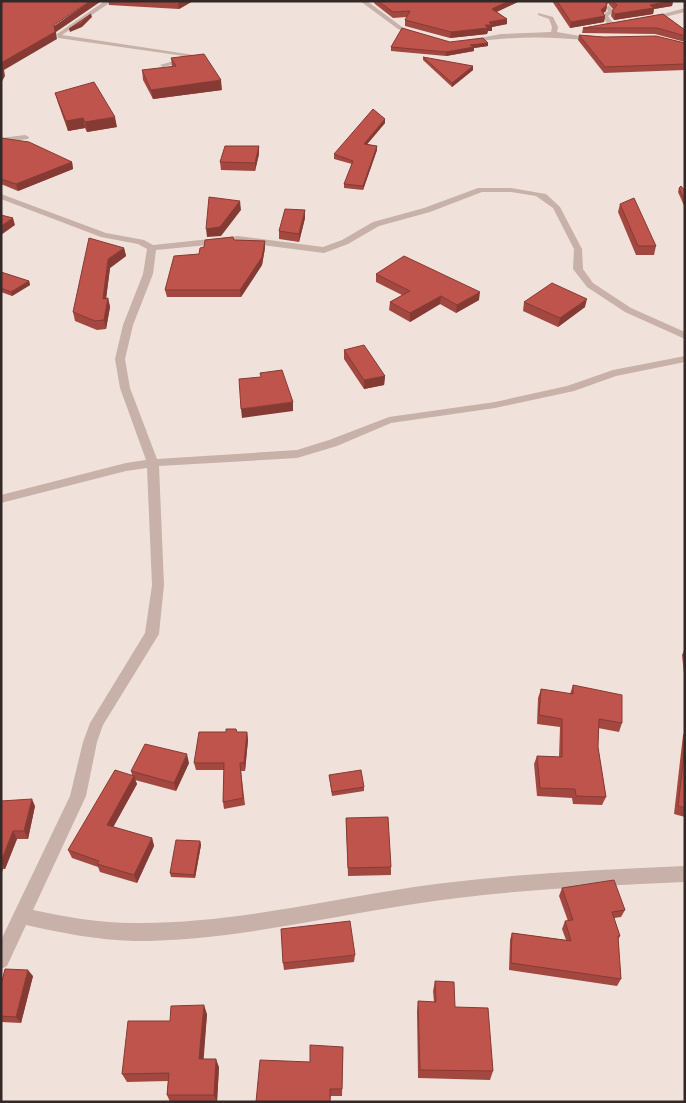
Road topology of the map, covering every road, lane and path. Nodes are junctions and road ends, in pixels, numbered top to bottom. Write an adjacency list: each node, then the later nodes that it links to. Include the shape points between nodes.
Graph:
1 (104, 1): 15 (street, via 105,4 59,34 60,37 191,55 192,58)
2 (363, 1): 12 (street, via 400,28)
3 (608, 7): 8 (street, via 611,12 605,15)
4 (685, 10): 6 (street)
5 (540, 14): 11 (street, via 551,18)
6 (641, 20)
7 (621, 23): 8 (street)
8 (611, 24): 9 (street)
9 (591, 28)
10 (583, 29): 11 (street)
11 (554, 34): 13 (street); 14 (street, via 501,36)
12 (423, 36)
13 (602, 39)
14 (461, 42)
15 (163, 65)
16 (25, 137): 17 (street)
17 (1, 140)
18 (1, 196): 19 (street, via 104,236 141,242)
19 (152, 248): 20 (street, via 238,239 324,250 376,224 481,190 536,194 556,206 578,249 578,269 590,285 628,310); 22 (street, via 148,274 128,325 120,359 125,388)
20 (685, 336)
21 (685, 359): 22 (street, via 613,373 570,389 495,405 389,420 296,454)
22 (153, 463): 23 (street); 25 (street, via 158,585 152,634 97,723 78,796)
23 (1, 499)
24 (685, 874): 25 (street, via 469,888 293,918 177,931 133,933 56,926)
25 (21, 916): 26 (street)
26 (1, 960)

